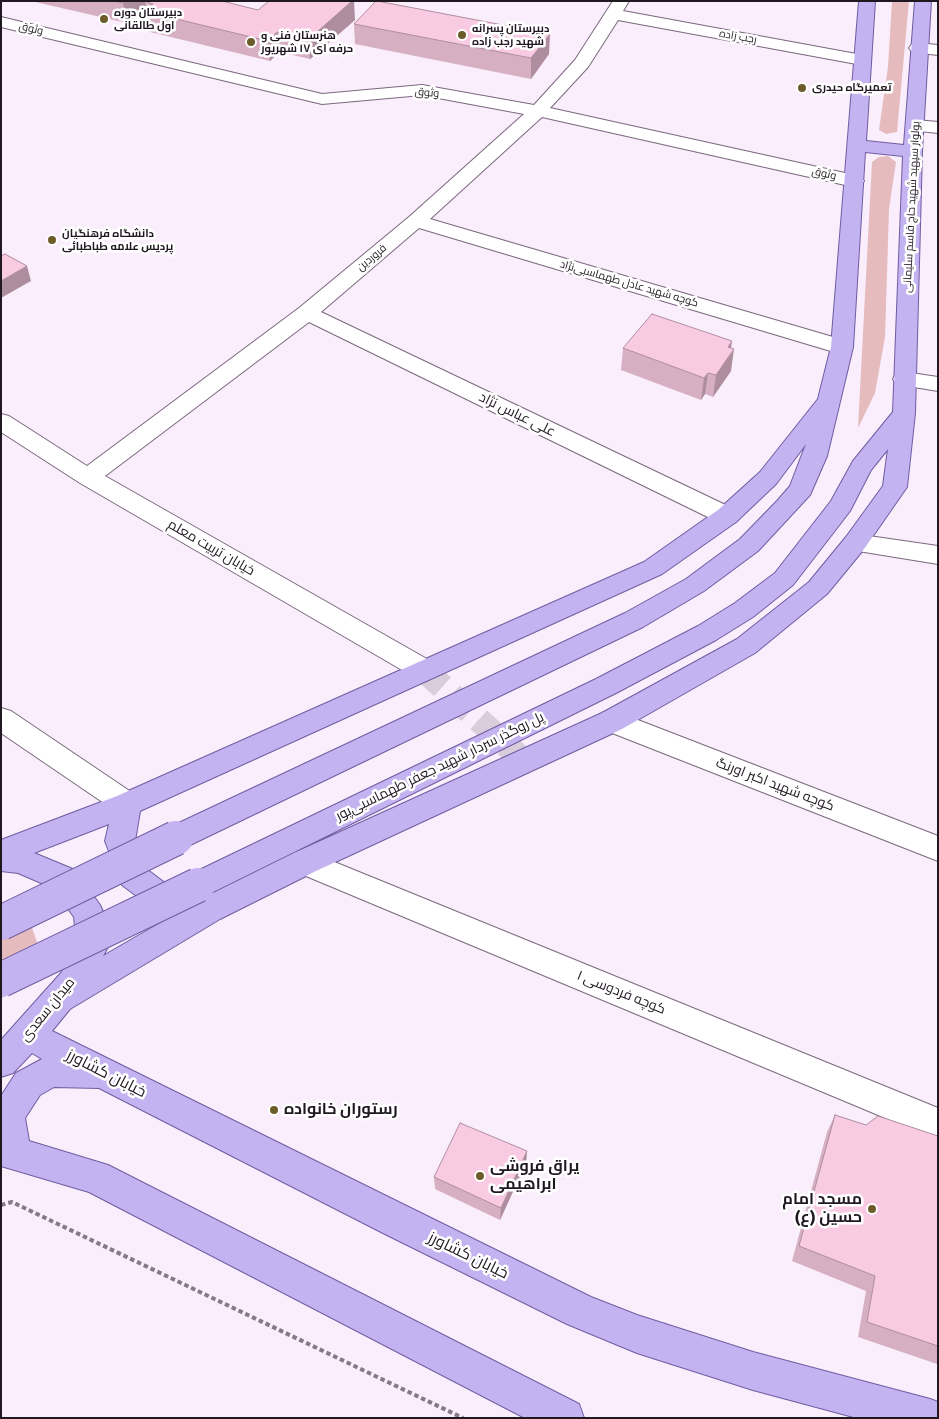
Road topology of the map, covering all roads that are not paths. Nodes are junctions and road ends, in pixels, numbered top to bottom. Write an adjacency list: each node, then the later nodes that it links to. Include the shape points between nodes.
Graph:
1 (867, 1): 6 (main road)
2 (923, 1): 5 (main road, بولوار سپهبد شهید حاج قاسم سلیمانی)
3 (617, 8): 6 (street, رجب زاده); 7 (street, فروردین, via 582,63)
4 (1, 22): 7 (street, وثوق, via 322,99 422,90)
5 (928, 49): 8 (main road, بولوار سپهبد شهید حاج قاسم سلیمانی)
6 (862, 60): 10 (main road)
7 (538, 111): 12 (street, وثوق); 13 (street, فروردین)
8 (916, 126): 9 (street); 11 (main road, بولوار سپهبد شهید حاج قاسم سلیمانی)
9 (938, 128)
10 (856, 146): 11 (main road); 12 (main road)
11 (914, 151): 16 (main road, بولوار سپهبد شهید حاج قاسم سلیمانی)
12 (854, 181): 15 (main road)
13 (416, 221): 14 (street, فروردین); 15 (street, کوچه شهید عادل طهماسبی‌نژاد)
14 (307, 313): 21 (street, فروردین); 22 (street, علی عباس نژاد)
15 (842, 347): 18 (main road)
16 (904, 379): 17 (street); 19 (main road, بولوار سپهبد شهید حاج قاسم سلیمانی)
17 (938, 384)
18 (828, 400): 22 (main road, via 768,478); 34 (main road, bridge, via 815,456 801,489 749,545 695,585 634,620)
19 (904, 413): 23 (main road, بولوار سپهبد شهید حاج قاسم سلیمانی, via 895,487); 33 (main road, پل روگذر سردار شهید جعفر طهماسبی‌پور, via 861,467 841,505 784,579 744,610 707,633)
20 (1, 421): 21 (street, خیابان تربیت معلم)
21 (88, 476): 25 (street, خیابان تربیت معلم)
22 (727, 516): 25 (main road, via 653,568)
23 (855, 543): 24 (street); 27 (main road, بولوار سپهبد شهید حاج قاسم سلیمانی, via 818,588 746,646)
24 (938, 556)
25 (424, 670): 28 (main road)
26 (1, 719): 28 (street)
27 (612, 721): 29 (street, کوچه شهید اکبر اورنگ); 32 (main road, بولوار سپهبد شهید حاج قاسم سلیمانی)
28 (127, 804): 30 (main road); 33 (main road, via 120,841 133,876 165,900)
29 (938, 849)
30 (1, 853)
31 (1, 859): 36 (main road, میدان سعدی, via 21,861 64,879 89,914 93,945 72,982)
32 (304, 862): 33 (main road, بولوار سپهبد شهید حاج قاسم سلیمانی); 40 (street, کوچه فردوسی ۱)
33 (204, 898): 35 (main road, پل روگذر سردار شهید جعفر طهماسبی‌پور, bridge); 36 (main road)
34 (1, 923)
35 (1, 980)
36 (58, 999): 37 (main road, میدان سعدی)
37 (28, 1035): 38 (main road, میدان سعدی); 39 (main road, خیابان کشاورز)
38 (1, 1062)
39 (107, 1075): 41 (main road, via 50,1071 28,1084 8,1115); 43 (main road, خیابان کشاورز, via 398,1222 637,1334 753,1371)
40 (938, 1124)
41 (8, 1152): 42 (main road, via 96,1176)
42 (564, 1418)
43 (930, 1418)

